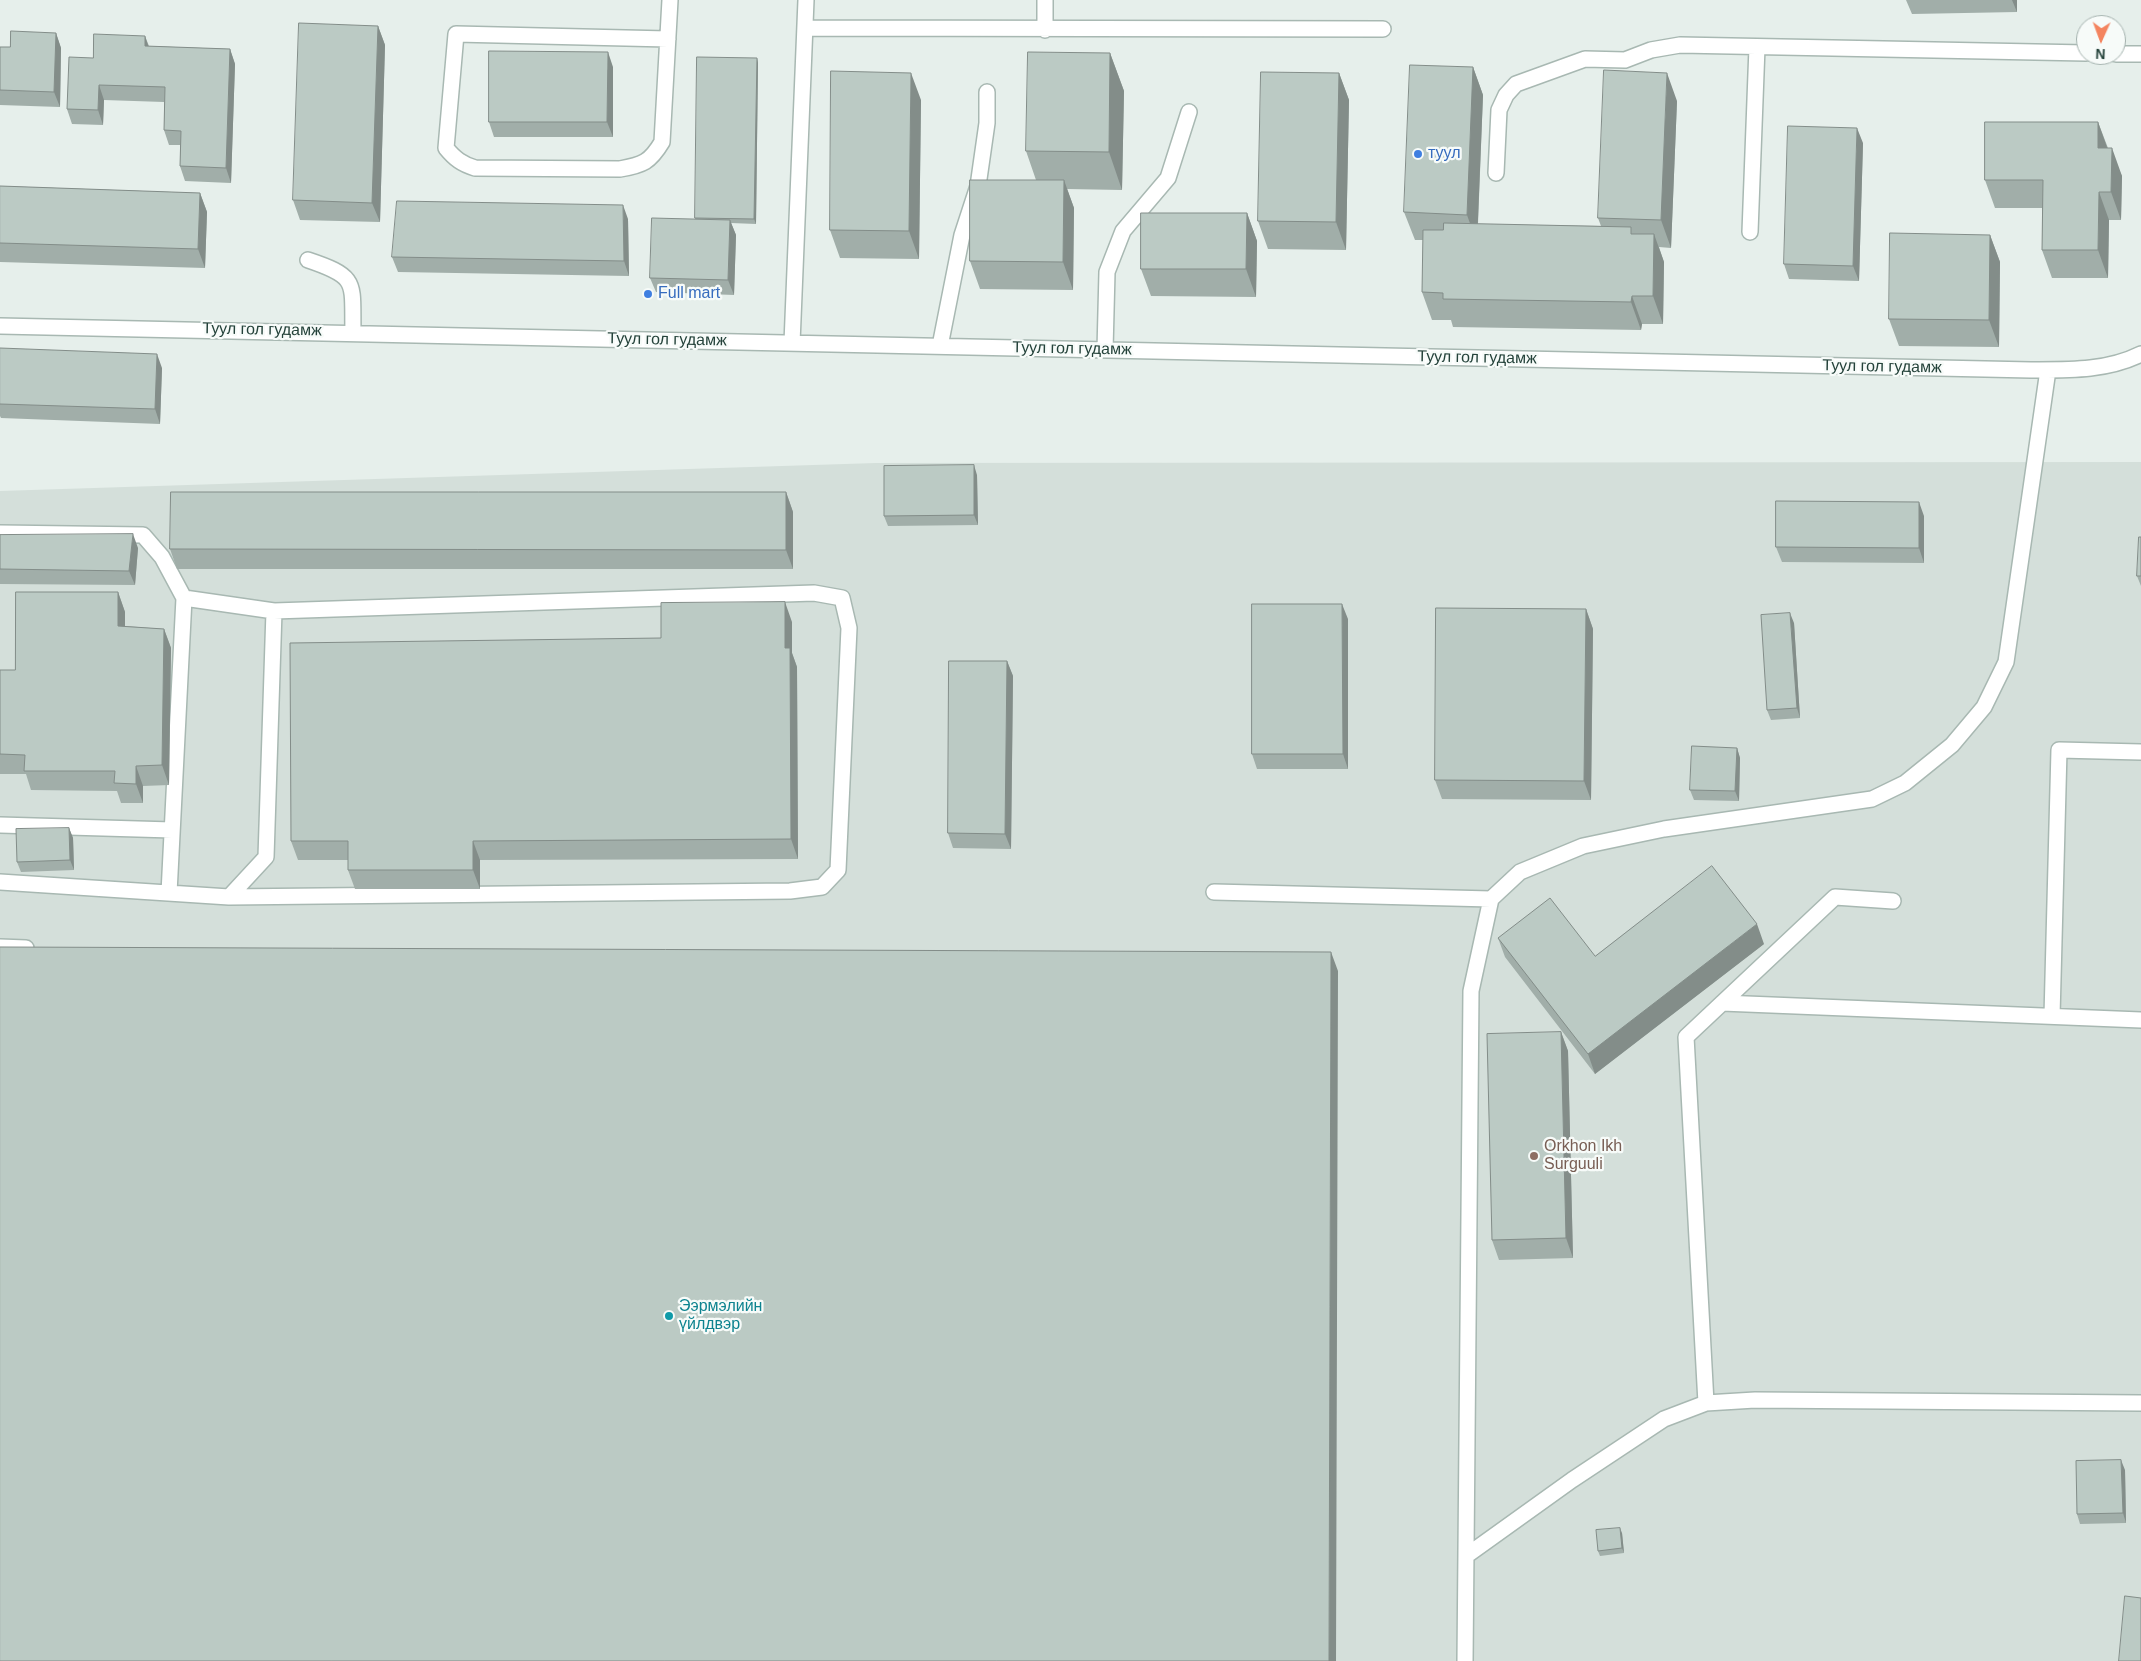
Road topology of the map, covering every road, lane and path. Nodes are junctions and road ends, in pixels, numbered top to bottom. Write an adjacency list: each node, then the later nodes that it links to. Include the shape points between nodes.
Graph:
1 (670, 0): 7 (street)
2 (806, 0): 4 (street)
3 (1045, 0): 5 (street)
4 (805, 28): 5 (street); 19 (street)
5 (1046, 30): 6 (street)
6 (1383, 30)
7 (668, 40): 7 (street, via 456,34 446,148 454,158 475,168 620,169 640,165 654,155 662,142)
8 (1758, 47): 9 (street); 14 (street, via 1680,45 1651,50 1626,60 1584,59 1516,84 1499,110); 15 (street)
9 (2076, 53)
10 (2126, 54): 11 (street)
11 (2141, 54)
12 (987, 92): 20 (street, via 987,123 978,186 962,235)
13 (1189, 112): 21 (street, via 1168,178 1123,231 1107,272)
14 (1496, 173)
15 (1750, 232)
16 (308, 260): 18 (street, via 344,274 352,289)
17 (0, 326): 18 (street, Туул гол гудамж)
18 (352, 332): 19 (street, Туул гол гудамж)
19 (792, 343): 20 (street, Туул гол гудамж)
20 (940, 346): 21 (street, Туул гол гудамж)
21 (1105, 350): 23 (street, Туул гол гудамж)
22 (2141, 354): 23 (street, Туул гол гудамж, via 2123,363)
23 (2048, 370): 34 (street, via 2006,662 1984,707 1952,745 1905,783 1872,799 1664,828 1583,846 1520,872)
24 (0, 533): 25 (street, via 143,535 162,557)
25 (184, 598): 26 (street); 29 (street)
26 (274, 612): 33 (street, via 266,857); 33 (street, via 814,593 842,598 850,628 838,870 822,887 790,891)
27 (2141, 752): 39 (street, via 2060,750)
28 (0, 825): 29 (street)
29 (172, 830): 32 (street)
30 (0, 882): 32 (street)
31 (1214, 892): 34 (street)
32 (169, 893): 33 (street)
33 (229, 897)
34 (1491, 899): 43 (street, via 1471,991)
35 (1893, 901): 38 (street, via 1835,896)
36 (0, 947): 37 (street)
37 (40, 948)
38 (1722, 1003): 39 (street); 41 (street, via 1686,1037)
39 (2052, 1016): 40 (street)
40 (2141, 1020)
41 (1706, 1402): 42 (street); 43 (street, via 1664,1419)
42 (2141, 1403)
43 (1466, 1556): 44 (street)
44 (1465, 1661)

